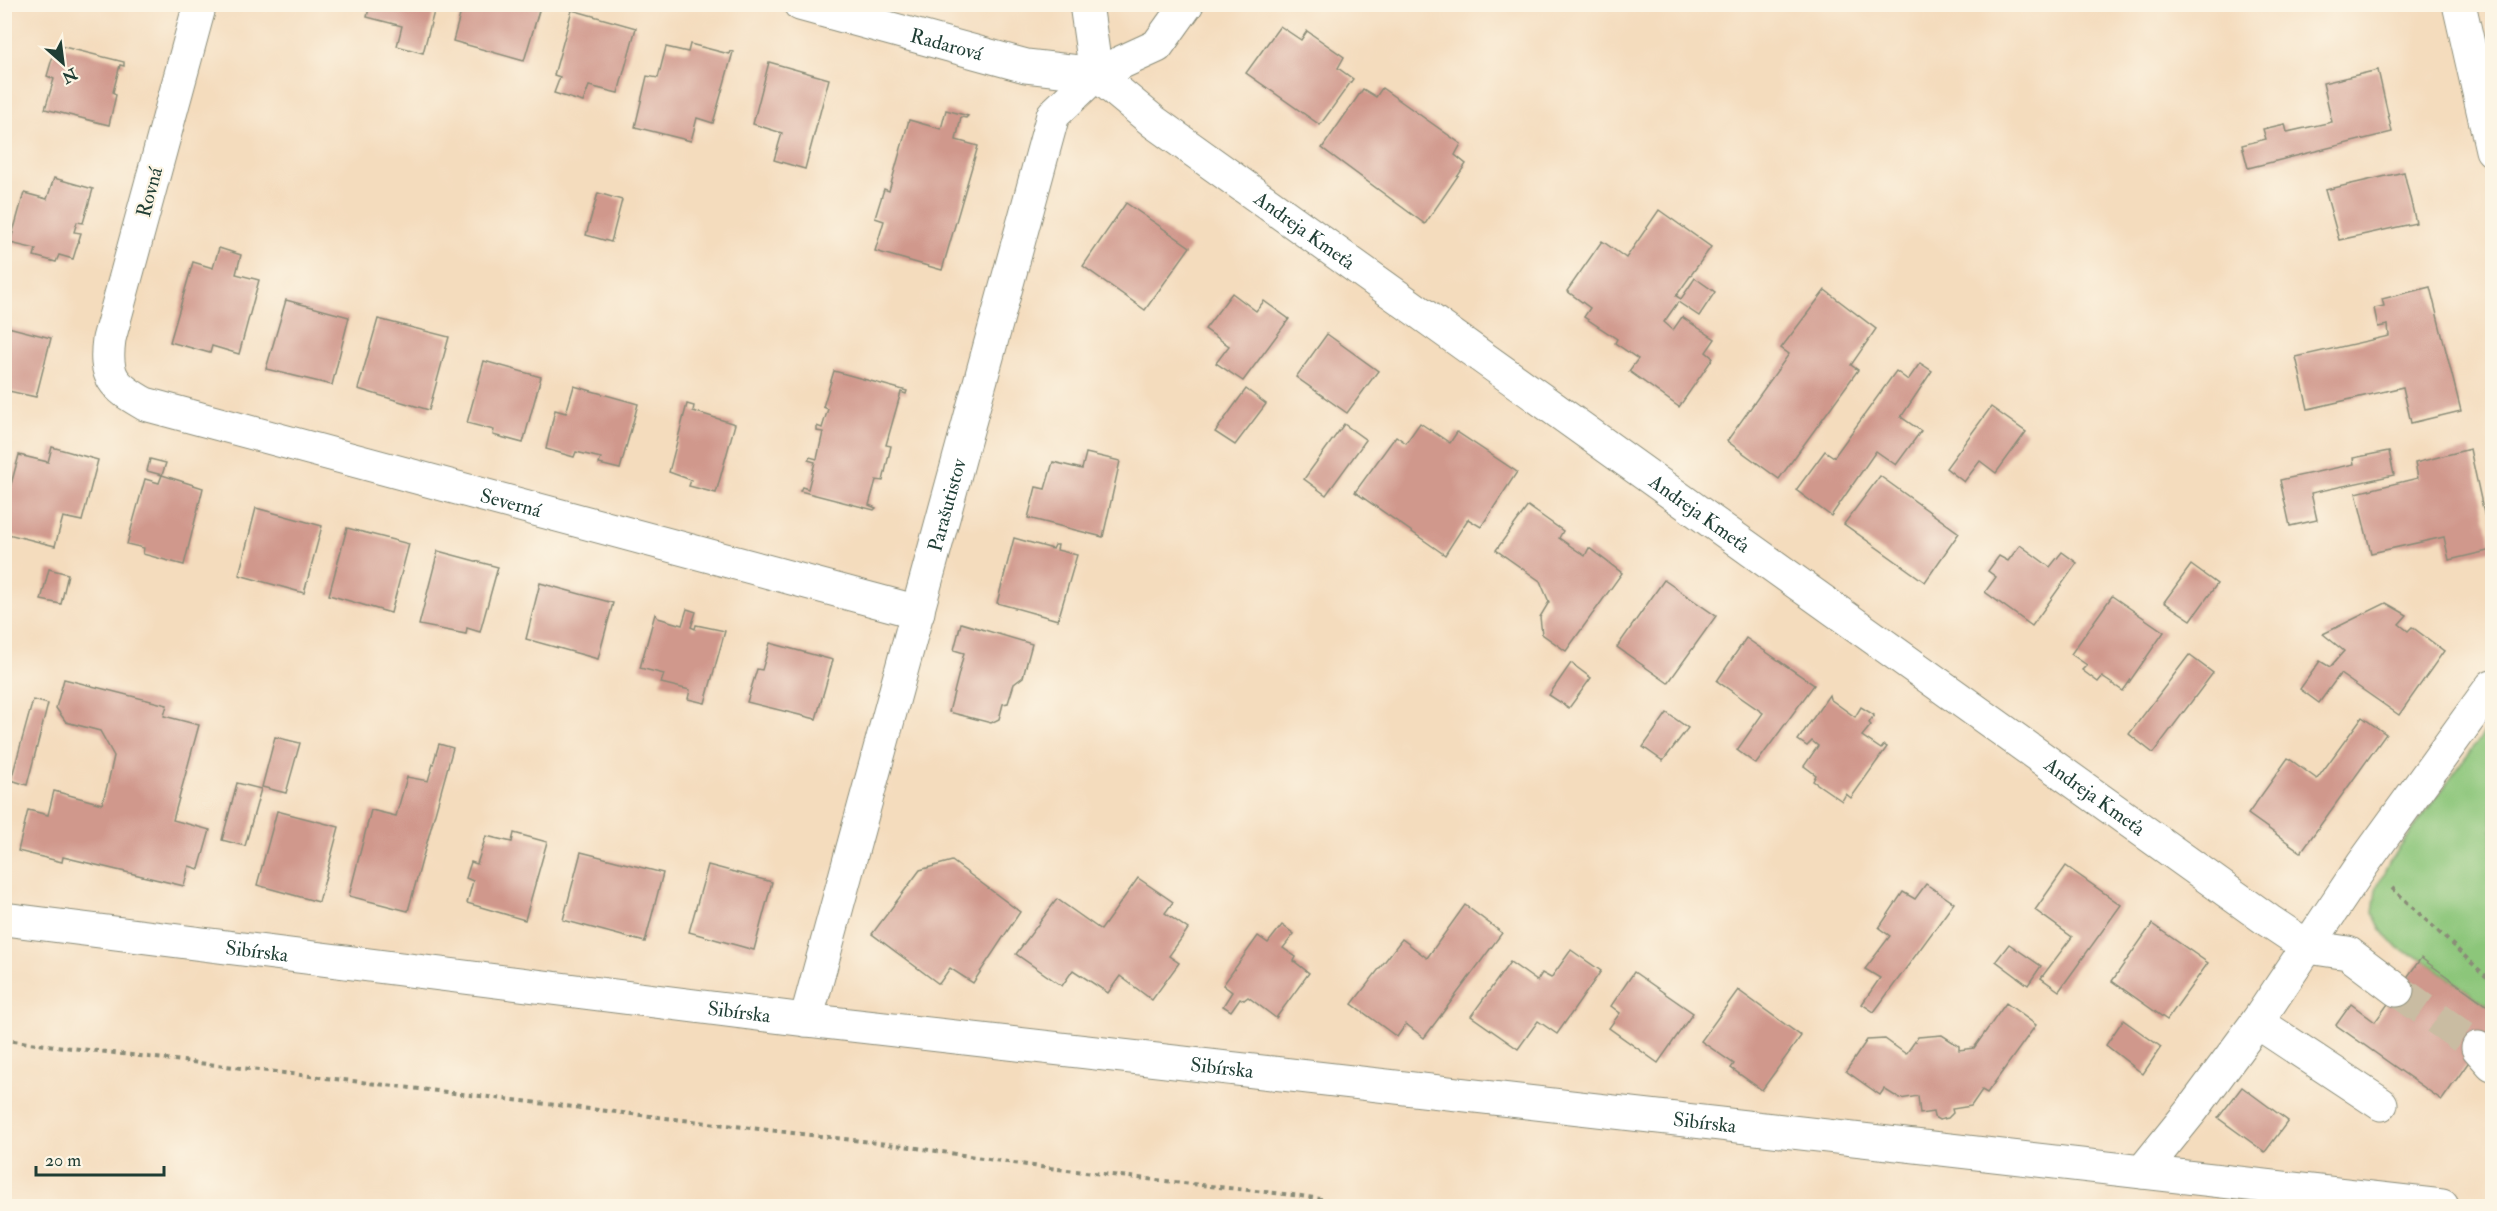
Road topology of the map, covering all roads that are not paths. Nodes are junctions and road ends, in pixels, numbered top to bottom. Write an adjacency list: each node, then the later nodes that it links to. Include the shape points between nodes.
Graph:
1 (200, 4): 8 (street, Rovná, via 109,339 106,361)
2 (800, 4): 6 (street, Radarová, via 1026,66)
3 (1086, 4): 6 (street)
4 (1187, 4): 6 (street, via 1157,46)
5 (2459, 4): 7 (street)
6 (1096, 74): 9 (street, Parašutistov, via 1053,115); 12 (street, Andreja Kmeťa, via 1164,129)
7 (2493, 150)
8 (112, 379): 9 (street, Severná, via 121,391 145,404)
9 (918, 612): 14 (street, Parašutistov)
10 (2493, 686): 12 (street, via 2363,864)
11 (4, 919): 14 (street, Sibírska)
12 (2308, 947): 13 (street, via 2348,953); 15 (street)
13 (2397, 990)
14 (806, 1020): 17 (street, Sibírska)
15 (2257, 1022): 16 (street); 17 (street)
16 (2381, 1104)
17 (2142, 1172): 18 (street, Sibírska)
18 (2442, 1206)

